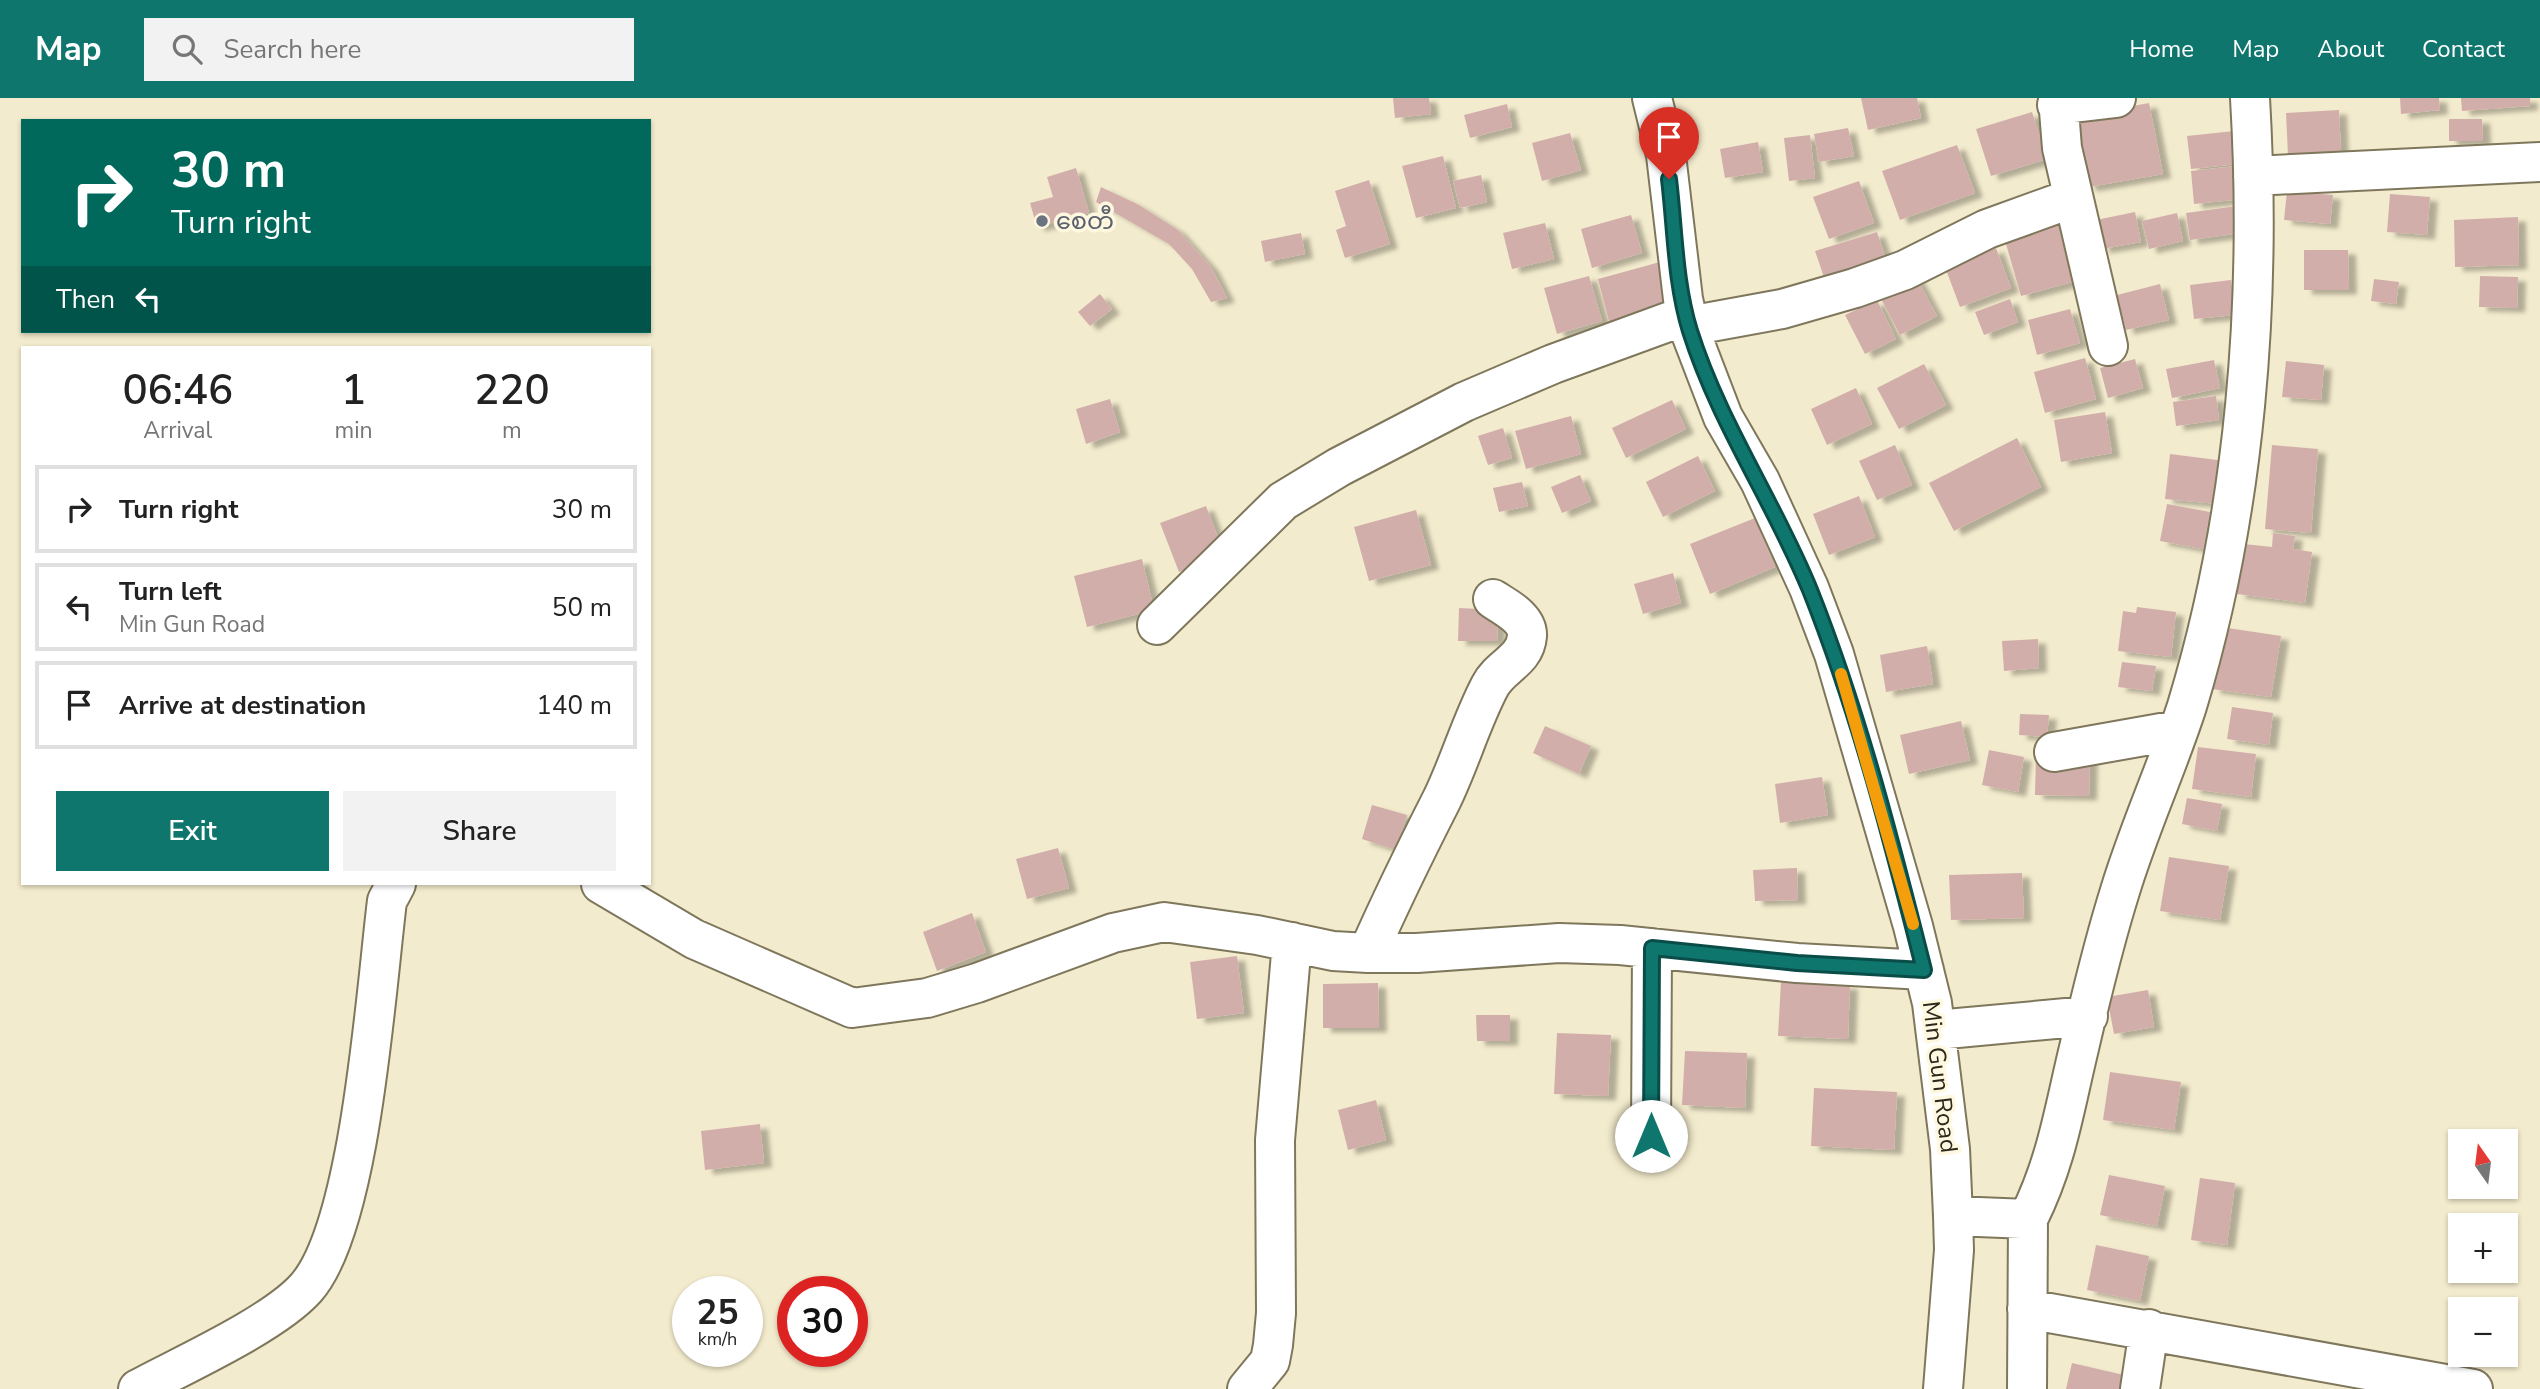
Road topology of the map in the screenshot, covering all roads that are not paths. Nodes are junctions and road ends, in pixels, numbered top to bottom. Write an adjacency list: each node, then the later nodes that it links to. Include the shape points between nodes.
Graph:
1 (1652, 98): 8 (street, Min Gun Road, via 1666,155)
2 (2116, 98): 4 (street)
3 (2250, 98): 6 (street)
4 (2058, 102): 7 (street)
5 (2540, 162): 6 (street)
6 (2253, 176): 12 (street, via 2252,304 2240,454 2217,584)
7 (2073, 198): 8 (street, via 1987,229 1905,270 1855,288 1782,309); 9 (street)
8 (1688, 320): 11 (street, via 1553,363 1464,402 1339,467 1283,501); 19 (street, Min Gun Road, via 1723,417 1765,493 1834,654)
9 (2108, 346)
10 (1493, 598): 18 (street, via 1526,628 1524,650 1493,679)
11 (1157, 625)
12 (2178, 730): 13 (street); 20 (street, via 2120,891)
13 (2054, 752)
14 (395, 885): 27 (street, via 387,901 348,1183 318,1269 306,1288 279,1310)
15 (603, 885): 16 (street, via 694,939 852,1008 927,998 1113,933 1164,922)
16 (1292, 942): 18 (street); 28 (street, via 1275,1140 1274,1334 1270,1361)
17 (1652, 948): 18 (street, via 1559,943); 19 (street); 22 (street)
18 (1368, 953)
19 (1924, 970): 21 (street, Min Gun Road)
20 (2088, 1016): 21 (street); 24 (street, via 2052,1169)
21 (1936, 1030): 23 (street, Min Gun Road)
22 (1651, 1136)
23 (1953, 1216): 24 (street); 29 (street, Min Gun Road)
24 (2028, 1219): 25 (street)
25 (2027, 1309): 26 (street); 30 (street)
26 (2149, 1329): 31 (street); 32 (street)
27 (138, 1389)
28 (1247, 1389)
29 (1943, 1389)
30 (2027, 1389)
31 (2140, 1389)
32 (2473, 1389)

